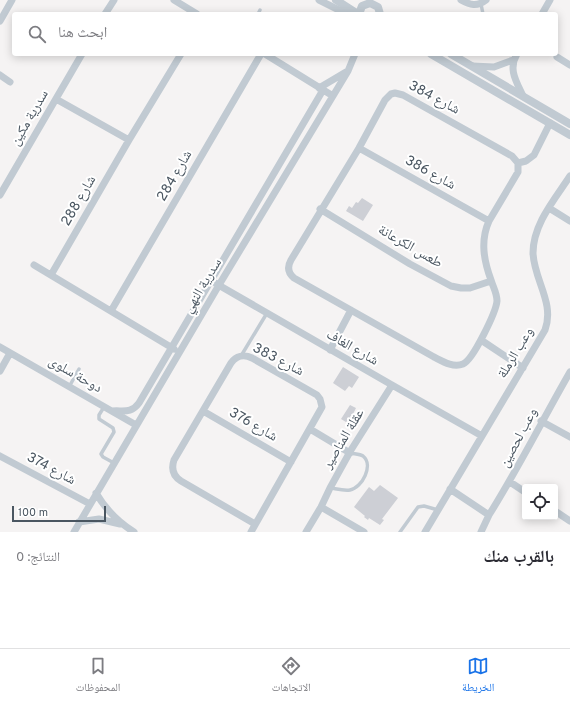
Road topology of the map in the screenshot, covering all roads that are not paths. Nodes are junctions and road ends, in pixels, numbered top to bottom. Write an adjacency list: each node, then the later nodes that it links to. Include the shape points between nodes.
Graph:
1 (12, 0): 18 (street)
2 (114, 0): 10 (street)
3 (174, 0): 11 (street)
4 (319, 0): 12 (street)
5 (336, 0): 13 (street)
6 (461, 0): 9 (street, via 470,5)
7 (550, 0): 17 (street)
8 (361, 2): 14 (street); 15 (street, via 376,5)
9 (483, 2): 16 (lane)
10 (107, 12)
11 (194, 12)
12 (343, 12)
13 (355, 12)
14 (359, 12)
15 (380, 12)
16 (483, 12)
17 (543, 12)
18 (0, 21)
19 (81, 56): 36 (street, سدرية مكين)
20 (180, 56): 40 (street, شارع 288)
21 (260, 56): 55 (street, شارع 284)
22 (269, 56): 33 (street)
23 (354, 56): 30 (street, سدرية النهي)
24 (434, 56): 37 (street)
25 (454, 56): 29 (street)
26 (515, 57): 29 (street, via 494,67); 35 (street, via 513,75)
27 (557, 57): 28 (street)
28 (570, 65)
29 (472, 66): 35 (street)
30 (348, 71): 33 (street); 34 (street, سدرية النهي)
31 (0, 75): 32 (street)
32 (10, 82)
33 (321, 89): 34 (street); 51 (street)
34 (333, 96): 53 (street, سدرية النهي)
35 (523, 96): 38 (street)
36 (56, 99): 40 (street); 44 (street, سدرية مكين)
37 (550, 123): 39 (street); 42 (street, via 531,159)
38 (570, 124)
39 (570, 135)
40 (128, 140): 50 (street, شارع 288)
41 (359, 148): 42 (street, شارع 384, via 384,100 395,93 403,95 512,156); 46 (street, شارع 384); 47 (street, شارع 386)
42 (518, 163): 47 (street, شارع 384, via 518,172)
43 (570, 176): 45 (street, وعب الرملة)
44 (0, 195)
45 (549, 208): 48 (street); 64 (street, وعب الرملة, via 536,234 533,252 548,319 545,330)
46 (320, 210): 52 (street, طعس الكرعانة, via 451,286 470,288); 54 (street, شارع 384, via 291,260 289,270 294,278)
47 (489, 221): 52 (street, شارع 384, via 483,245)
48 (570, 221)
49 (34, 265): 50 (street)
50 (51, 275): 55 (street)
51 (210, 280): 53 (street, شارع الغاف); 59 (street)
52 (491, 281): 57 (street, شارع 384, via 497,303)
53 (219, 285): 56 (street, شارع الغاف); 61 (street, سدرية النهي)
54 (351, 310): 57 (street, شارع 384, via 453,365 465,363); 60 (street)
55 (111, 311): 59 (street)
56 (267, 313): 60 (street, شارع الغاف); 63 (lane)
57 (481, 340): 64 (street)
58 (0, 347): 62 (street, دوحة سلوى)
59 (171, 347): 61 (street); 71 (street, via 137,406 126,412)
60 (330, 350): 68 (street, شارع الغاف)
61 (180, 352): 74 (street, سدرية النهي)
62 (10, 353): 66 (street); 69 (street, دوحة سلوى)
63 (241, 356): 72 (street, شارع 383, via 233,360); 75 (street, شارع 383, via 252,358 320,398 322,407)
64 (523, 368): 76 (street, وعب الرملة)
65 (79, 369): 69 (lane)
66 (0, 371)
67 (570, 372): 73 (street, وعب لحصين)
68 (392, 386): 76 (street, شارع الغاف); 78 (street, عقلة المناصير)
69 (69, 387): 70 (street, دوحة سلوى)
70 (104, 407): 71 (street, دوحة سلوى); 81 (lane, via 99,419 113,428 114,432 101,454)
71 (112, 411): 74 (street, دوحة سلوى)
72 (203, 411): 80 (street, شارع 376); 95 (street, شارع 383, via 174,460 174,475)
73 (541, 421): 77 (street); 82 (street, وعب لحصين)
74 (136, 425): 81 (street, سدرية النهي)
75 (310, 429): 78 (street); 80 (street, شارع 383)
76 (482, 436): 84 (street, وعب الرملة)
77 (570, 437)
78 (350, 453): 83 (street, عقلة المناصير); 83 (lane, via 362,455 366,462 367,470 362,481 350,490)
79 (0, 456): 87 (street, شارع 374)
80 (291, 462): 95 (street, شارع 383)
81 (114, 463): 86 (street, سدرية النهي)
82 (510, 482): 85 (street); 91 (street, وعب لحصين)
83 (330, 488): 88 (street, عقلة المناصير)
84 (450, 489): 89 (street, وعب الرملة); 91 (street)
85 (522, 490)
86 (96, 493): 87 (street, سدرية النهي); 94 (street, via 105,507)
87 (90, 504): 93 (street, سدرية النهي)
88 (321, 506): 99 (street, عقلة المناصير); 100 (street)
89 (438, 510): 101 (lane, via 424,506 418,508); 102 (street, وعب الرملة)
90 (558, 513): 92 (street)
91 (489, 515): 103 (street, وعب لحصين)
92 (570, 521)
93 (79, 522): 94 (street, via 99,519); 96 (street, سدرية النهي)
94 (122, 524): 97 (street)
95 (255, 524): 98 (street, شارع 383)
96 (74, 532)
97 (133, 532)
98 (251, 532)
99 (306, 532)
100 (364, 532)
101 (400, 532)
102 (425, 532)
103 (481, 532)

